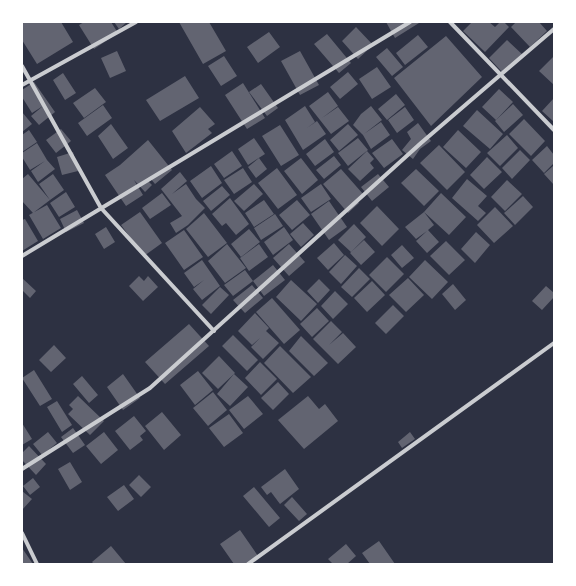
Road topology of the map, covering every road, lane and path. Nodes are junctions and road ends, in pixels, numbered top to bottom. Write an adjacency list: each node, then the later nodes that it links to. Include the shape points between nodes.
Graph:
1 (136, 22): 7 (street)
2 (410, 22): 10 (street)
3 (450, 22): 6 (street)
4 (554, 29): 6 (street)
5 (22, 66): 7 (street)
6 (500, 75): 9 (street); 12 (street, via 421,143)
7 (30, 81): 8 (street); 10 (street)
8 (22, 85)
9 (554, 130)
10 (102, 208): 11 (street); 12 (street)
11 (22, 256)
12 (214, 331): 14 (street, via 150,388)
13 (554, 343): 17 (street)
14 (22, 469)
15 (22, 533): 16 (street)
16 (37, 564)
17 (248, 564)

